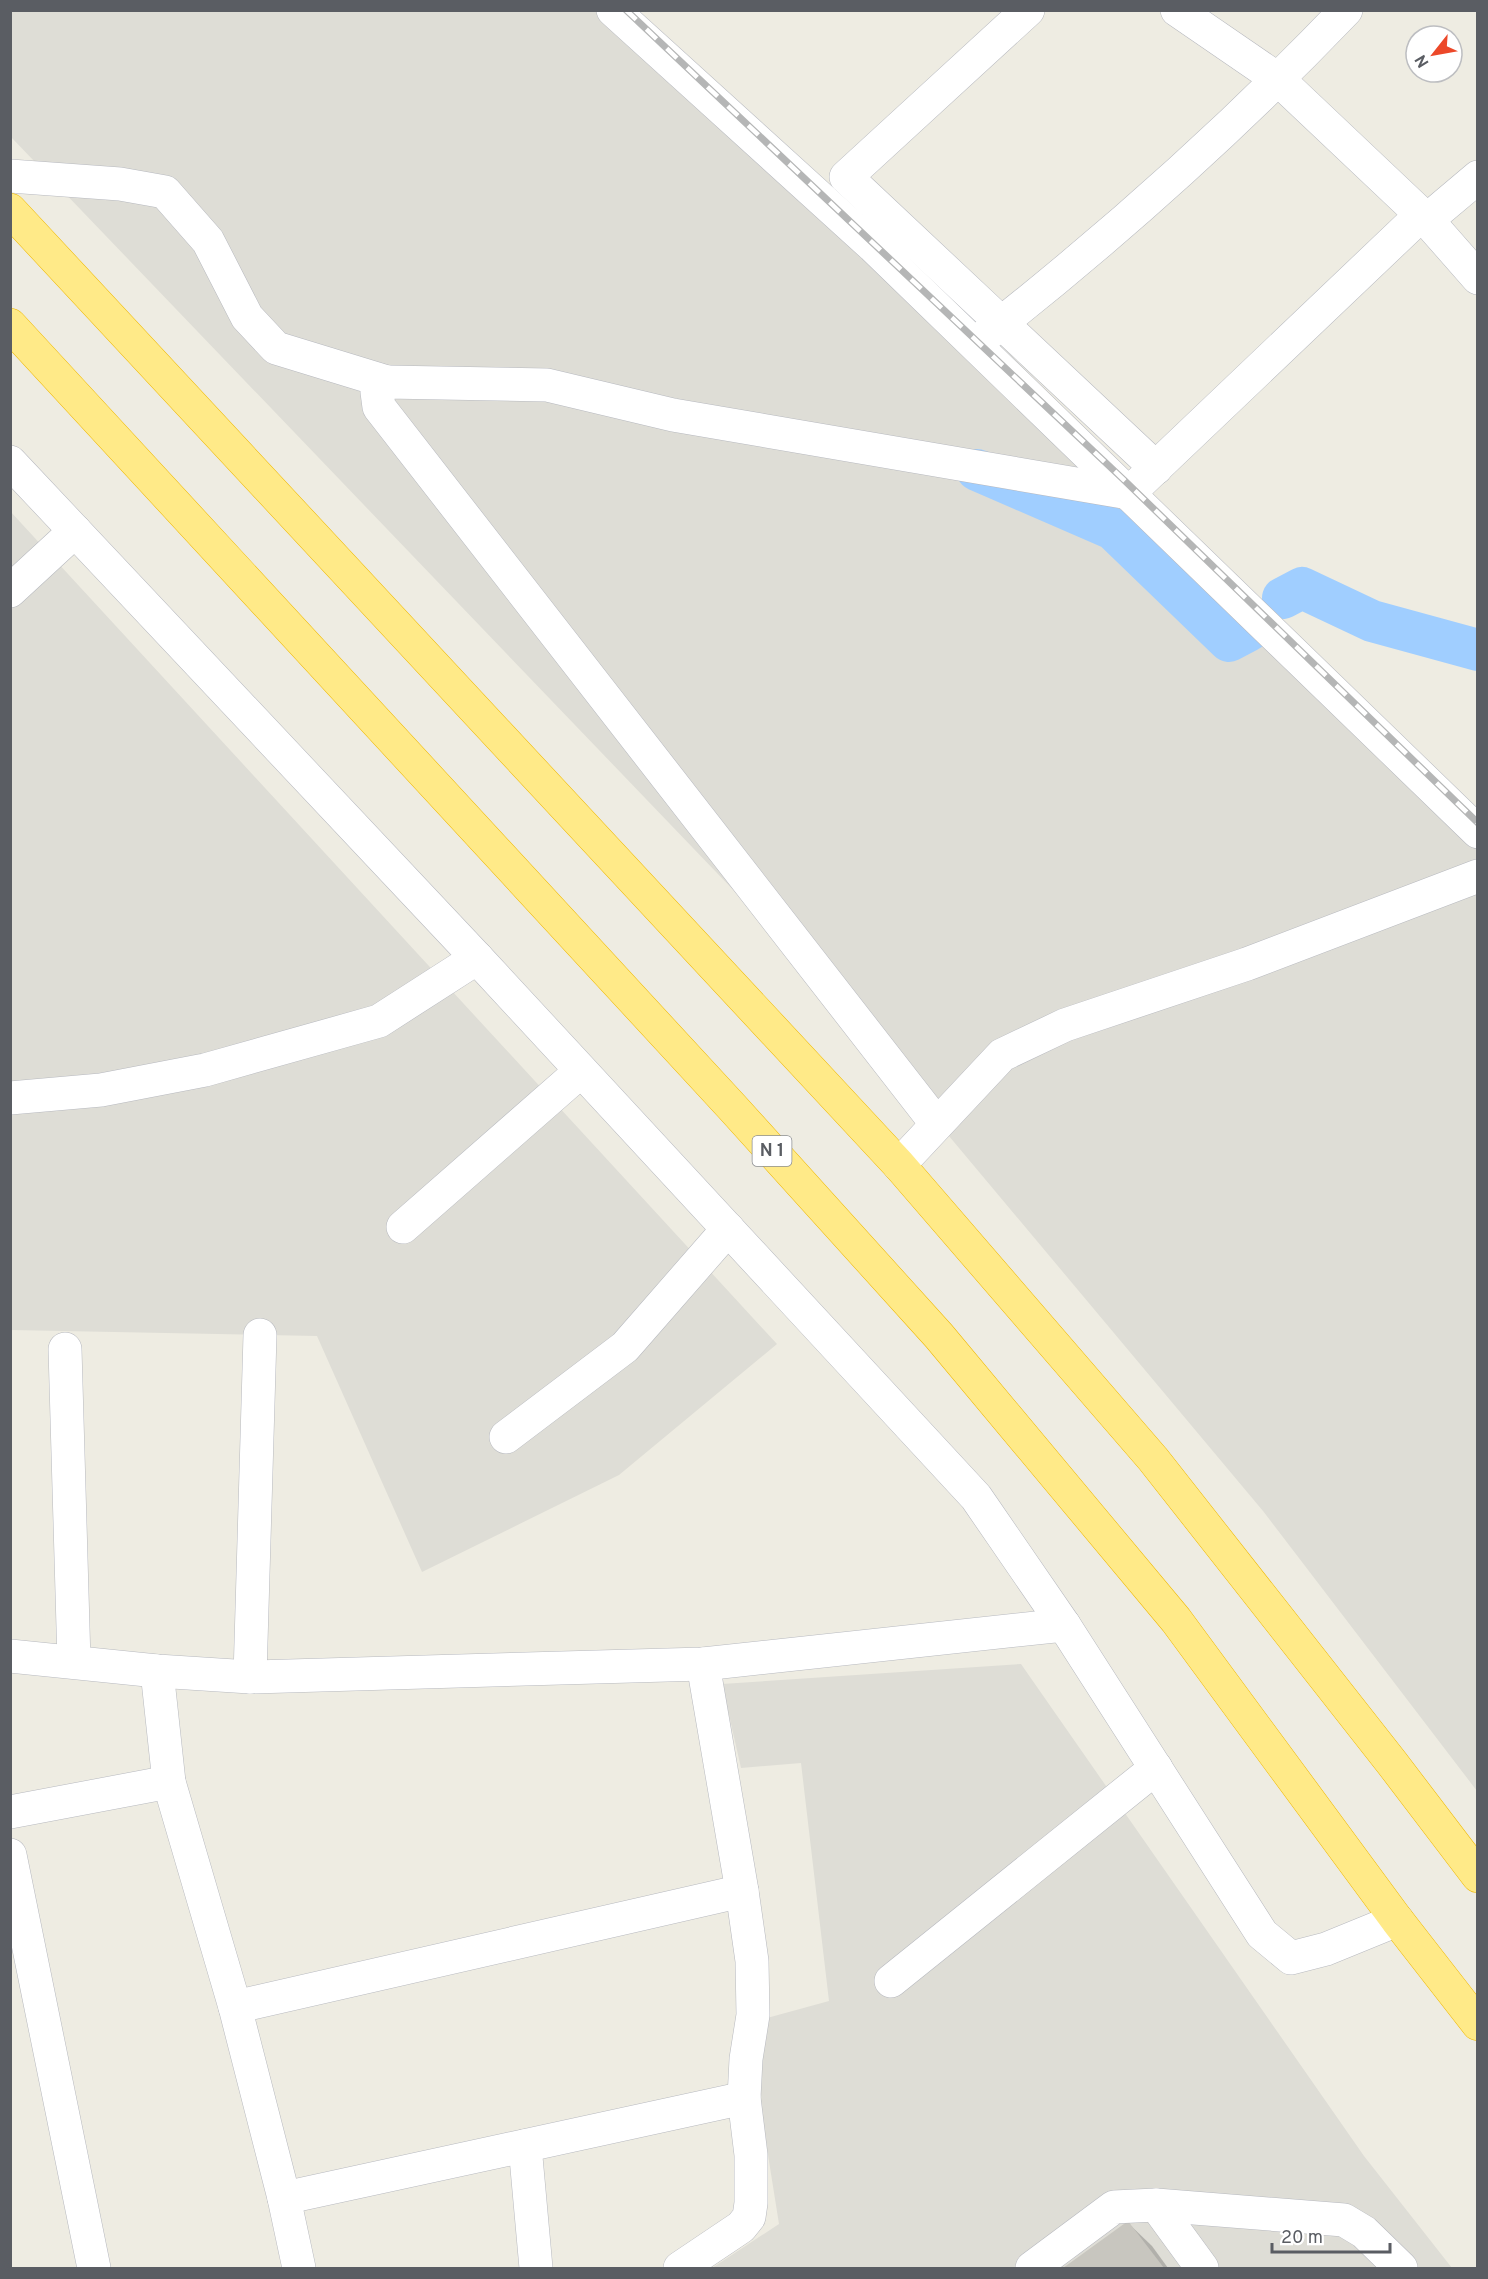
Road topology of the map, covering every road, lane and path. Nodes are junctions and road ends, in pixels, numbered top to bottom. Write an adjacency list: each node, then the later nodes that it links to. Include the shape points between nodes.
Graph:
1 (613, 10): 12 (street, via 873,246)
2 (1028, 10): 15 (street, via 846,177)
3 (1177, 10): 5 (street)
4 (1346, 10): 5 (street)
5 (1279, 80): 9 (street); 12 (street, via 1070,269)
6 (10, 176): 13 (street, via 120,184 165,192 208,241 247,317 276,348)
7 (1478, 177): 9 (street)
8 (10, 210): 25 (highway)
9 (1424, 218): 10 (street); 15 (street)
10 (1478, 278)
11 (10, 325): 43 (highway, N 1, via 939,1336 1176,1620)
12 (974, 345): 16 (street)
13 (387, 382): 16 (street, via 547,385 673,415); 24 (street, via 377,392 379,407)
14 (10, 462): 17 (street)
15 (1156, 468): 16 (street)
16 (1129, 494): 19 (street)
17 (75, 531): 18 (street); 21 (street)
18 (10, 591)
19 (1478, 832)
20 (1478, 876): 24 (street, via 1246,964 1065,1025 1002,1055)
21 (477, 958): 22 (street); 23 (street, via 379,1021 205,1070 101,1090)
22 (581, 1071): 26 (street); 27 (street)
23 (10, 1098)
24 (936, 1124): 25 (street)
25 (899, 1165): 41 (highway, via 1153,1459)
26 (403, 1227)
27 (728, 1229): 30 (street, via 625,1347); 31 (street, via 976,1497)
28 (260, 1335): 36 (street)
29 (65, 1349): 33 (street)
30 (506, 1437)
31 (1064, 1625): 34 (street); 37 (street)
32 (10, 1656): 33 (street)
33 (74, 1662): 35 (street)
34 (703, 1664): 36 (street); 42 (street)
35 (157, 1671): 36 (street); 38 (street)
36 (250, 1677)
37 (1156, 1768): 43 (street, via 1262,1934 1291,1958 1326,1949); 44 (street)
38 (169, 1782): 39 (street); 45 (street)
39 (10, 1812)
40 (10, 1855): 51 (street)
41 (1478, 1876)
42 (742, 1891): 45 (street); 47 (street, via 752,1962 753,2015)
43 (1397, 1920): 46 (highway, N 1)
44 (891, 1981)
45 (235, 2007): 49 (street)
46 (1478, 2024)
47 (744, 2098): 48 (street); 54 (street, via 751,2156 749,2217 741,2227)
48 (525, 2146): 49 (street); 53 (street)
49 (284, 2198): 52 (street)
50 (1156, 2205): 55 (street, via 1114,2207); 56 (street); 57 (street, via 1344,2220 1364,2232)
51 (94, 2268)
52 (299, 2268)
53 (536, 2268)
54 (680, 2268)
55 (1032, 2268)
56 (1202, 2268)
57 (1401, 2268)

